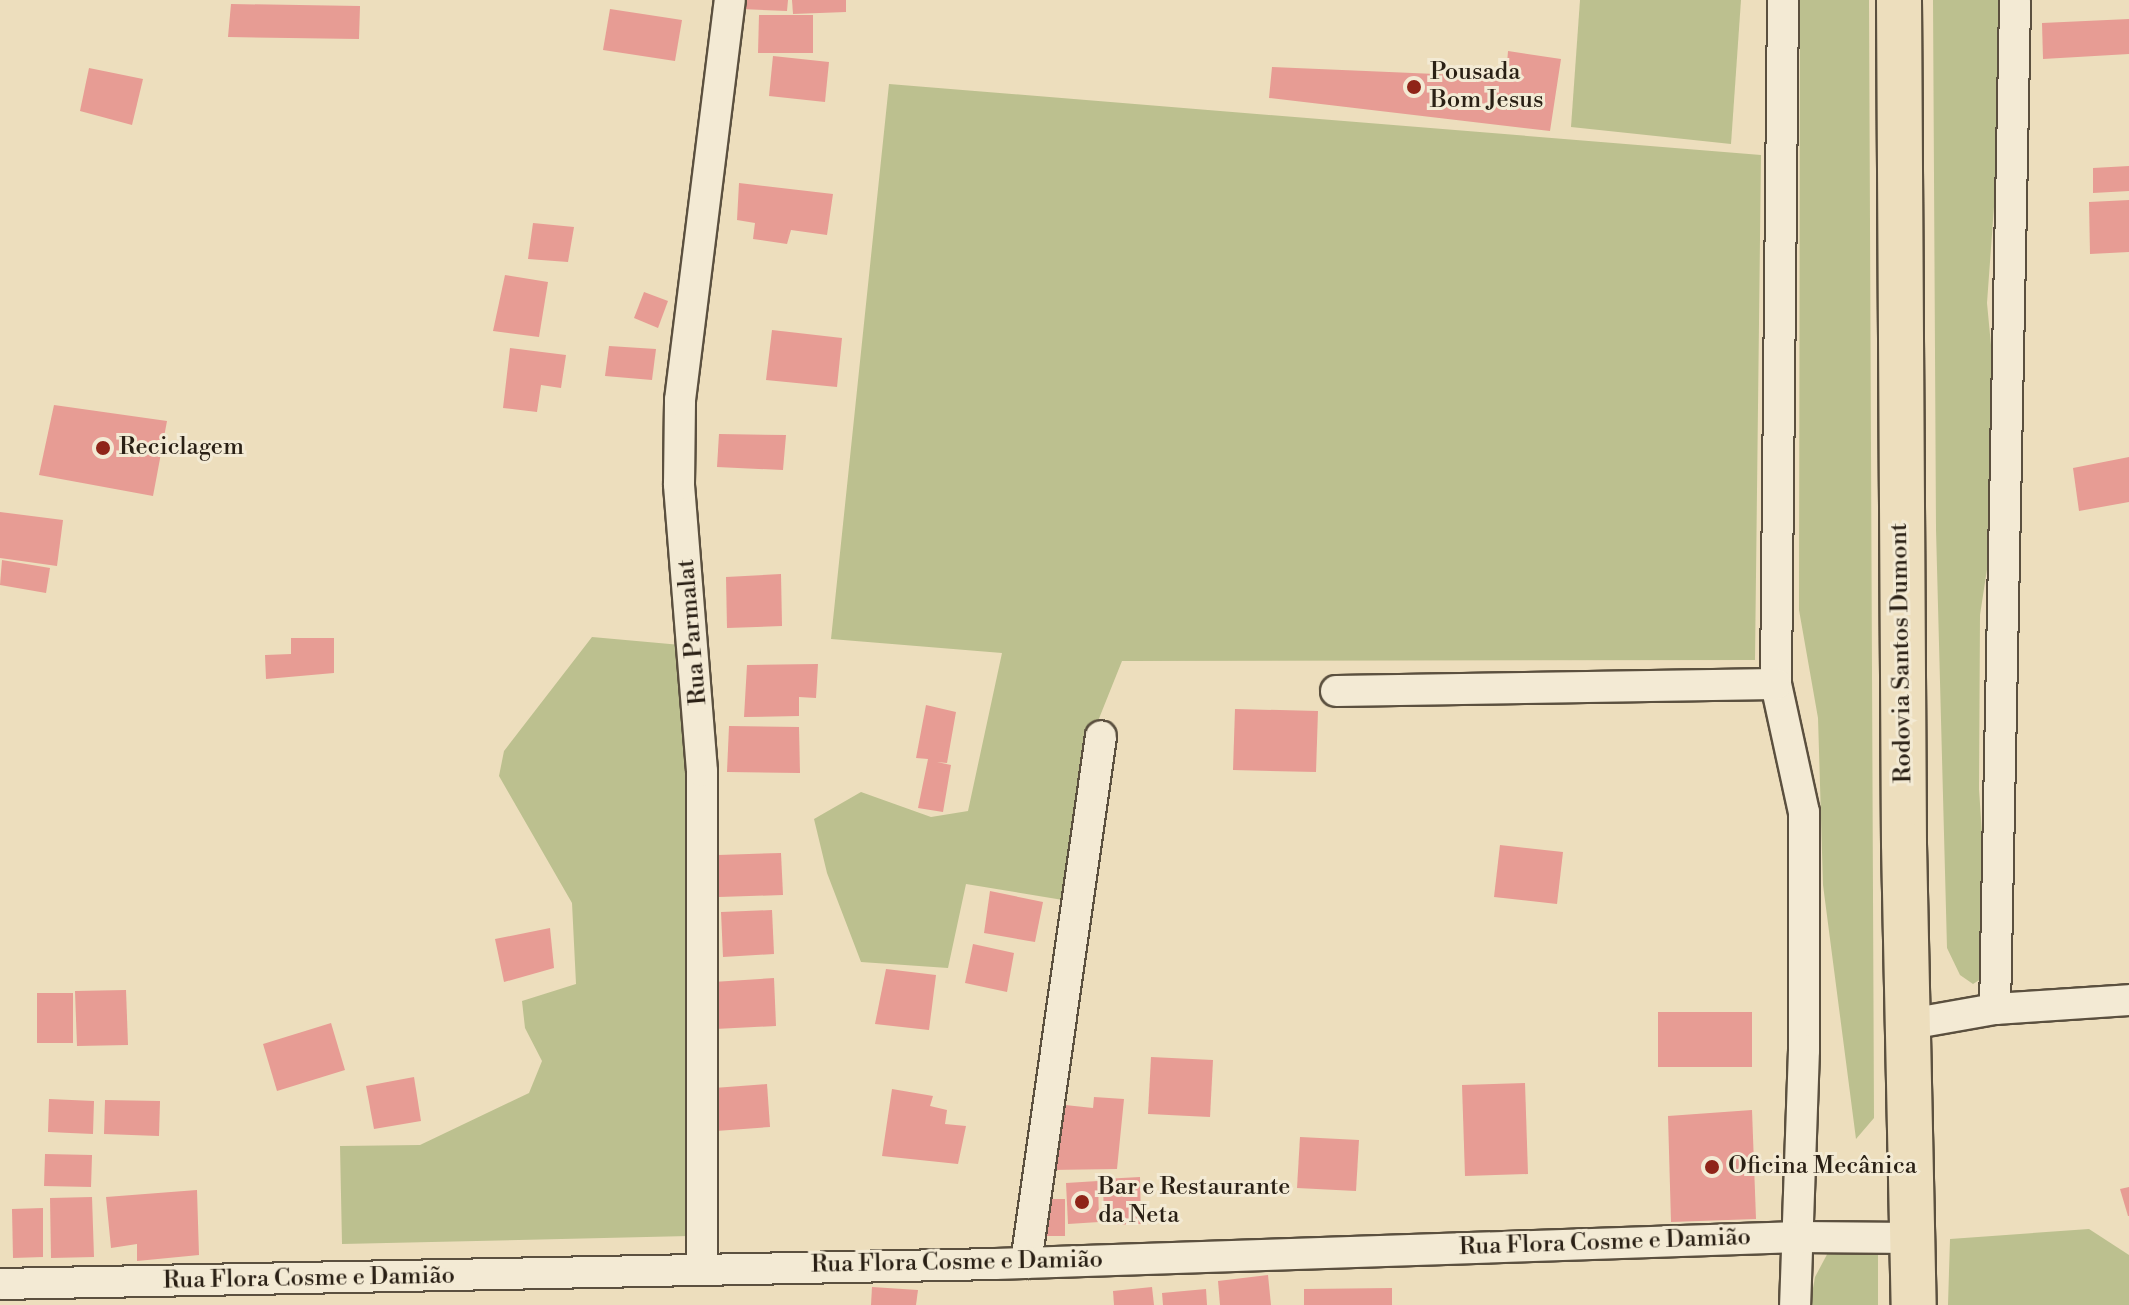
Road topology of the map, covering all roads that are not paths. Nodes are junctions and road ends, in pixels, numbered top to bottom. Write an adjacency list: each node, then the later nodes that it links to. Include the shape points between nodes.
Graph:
1 (730, 0): 14 (street, Rua Parmalat, via 680,400 679,484 702,771)
2 (1783, 0): 5 (street)
3 (1899, 0): 10 (highway, Rodovia Santos Dumont)
4 (2015, 0): 9 (street)
5 (1776, 684): 6 (street); 11 (street, via 1804,812)
6 (1336, 691)
7 (1101, 736): 13 (street)
8 (2129, 1000): 9 (street)
9 (1995, 1009): 10 (street)
10 (1910, 1024): 12 (highway, Rodovia Santos Dumont)
11 (1799, 1237): 12 (street, Rua Flora Cosme e Damião); 13 (street, Rua Flora Cosme e Damião); 16 (street)
12 (1914, 1238): 17 (highway, Rodovia Santos Dumont)
13 (1026, 1263): 14 (street, Rua Flora Cosme e Damião)
14 (702, 1268): 15 (street, Rua Flora Cosme e Damião)
15 (0, 1284)
16 (1795, 1305)
17 (1914, 1305)

